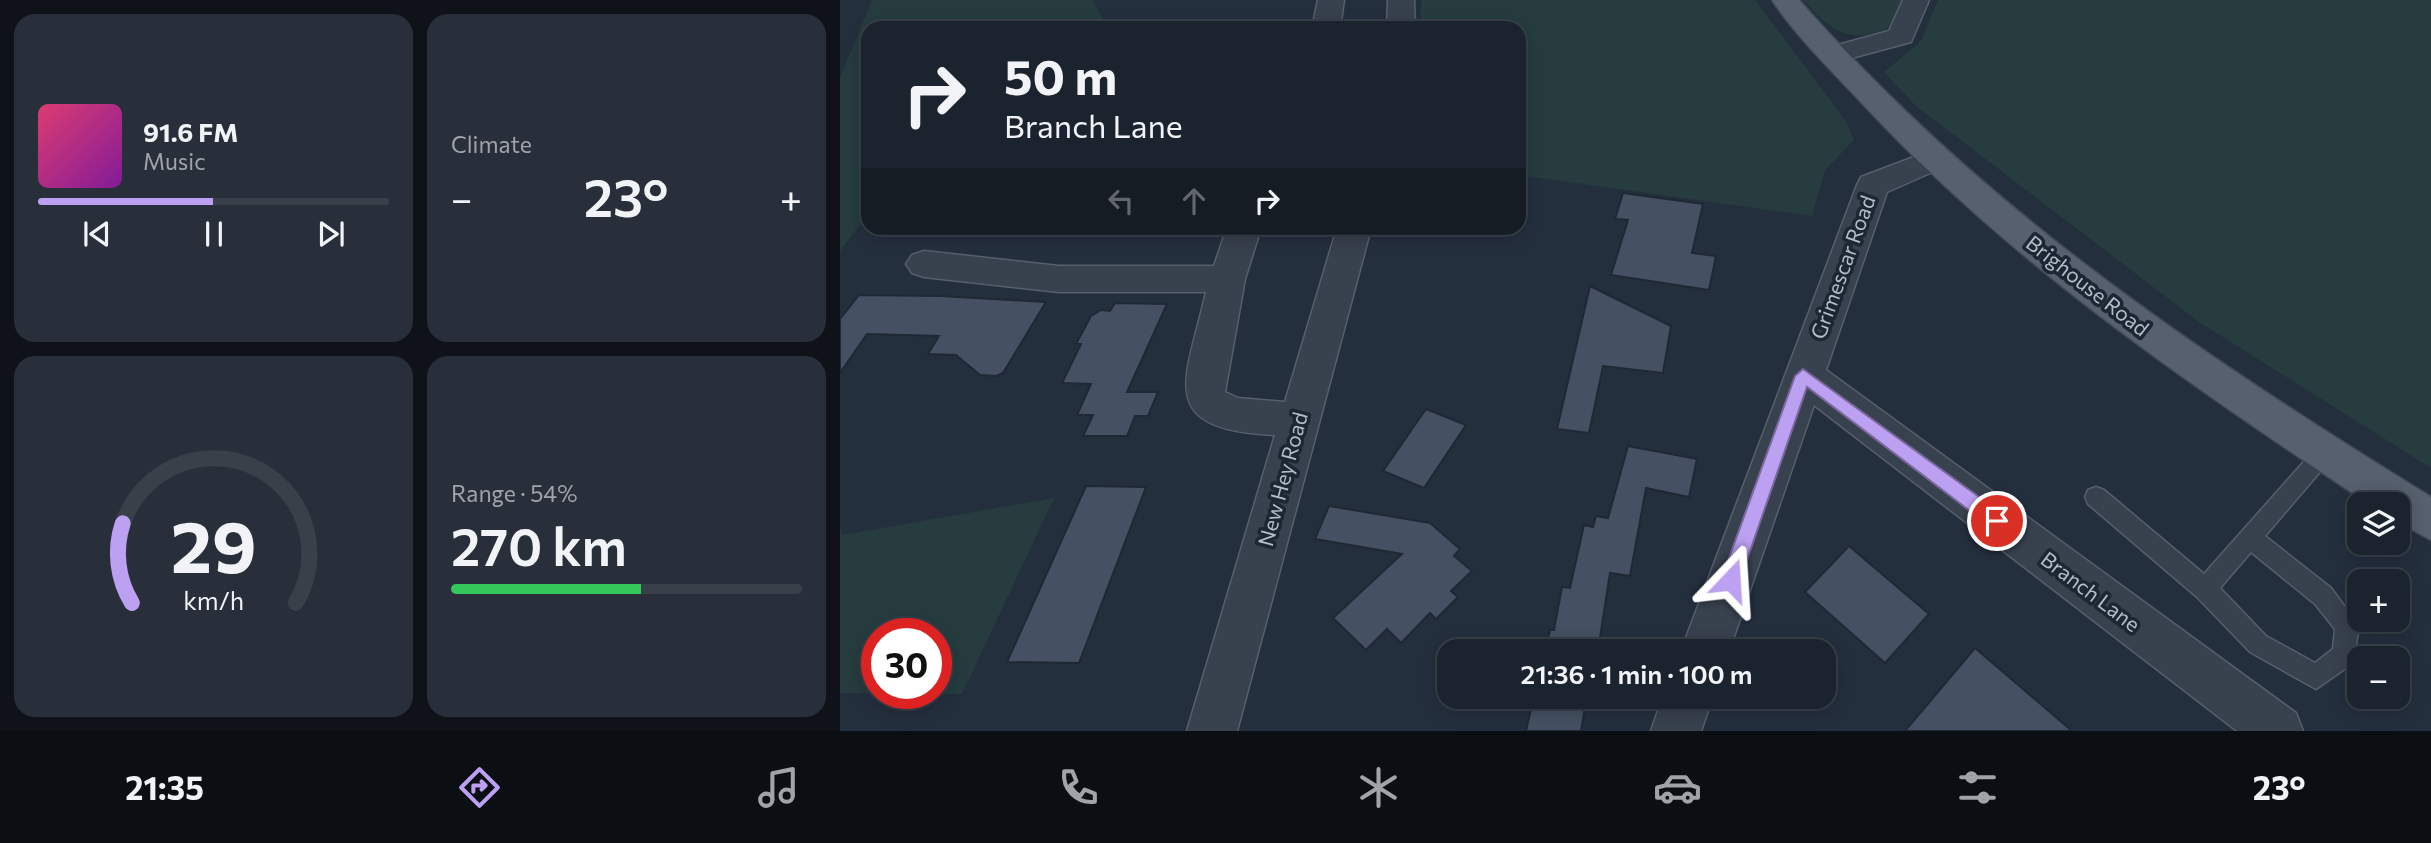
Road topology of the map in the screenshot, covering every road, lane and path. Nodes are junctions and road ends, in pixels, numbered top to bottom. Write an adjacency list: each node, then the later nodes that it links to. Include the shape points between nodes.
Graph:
1 (1331, 0): 5 (street)
2 (1401, 0): 6 (street)
3 (1785, 0): 7 (main road, Brighouse Road)
4 (1916, 0): 7 (street, via 1901,36)
5 (1327, 21)
6 (1401, 21)
7 (1833, 55): 8 (main road, Brighouse Road)
8 (1935, 159): 13 (street, Grimescar Road, via 1872,185); 15 (main road, Brighouse Road, via 2051,259 2127,317)
9 (1242, 235): 12 (street)
10 (1352, 235): 14 (street, New Hey Road)
11 (924, 264): 12 (street, via 1059,279)
12 (1227, 279): 14 (street, via 1205,384 1206,400 1235,415)
13 (1803, 376): 20 (street, Grimescar Road); 24 (street, Branch Lane)
14 (1298, 420): 22 (street, New Hey Road)
15 (2324, 453): 17 (main road, Brighouse Road); 18 (lane)
16 (2096, 497): 19 (lane)
17 (2431, 520)
18 (2250, 537): 19 (lane); 19 (lane, via 2323,596 2347,626 2346,655 2316,677 2258,644)
19 (2204, 589)
20 (1709, 639)
21 (1683, 709): 23 (street)
22 (1212, 731)
23 (1675, 731)
24 (2278, 731)

